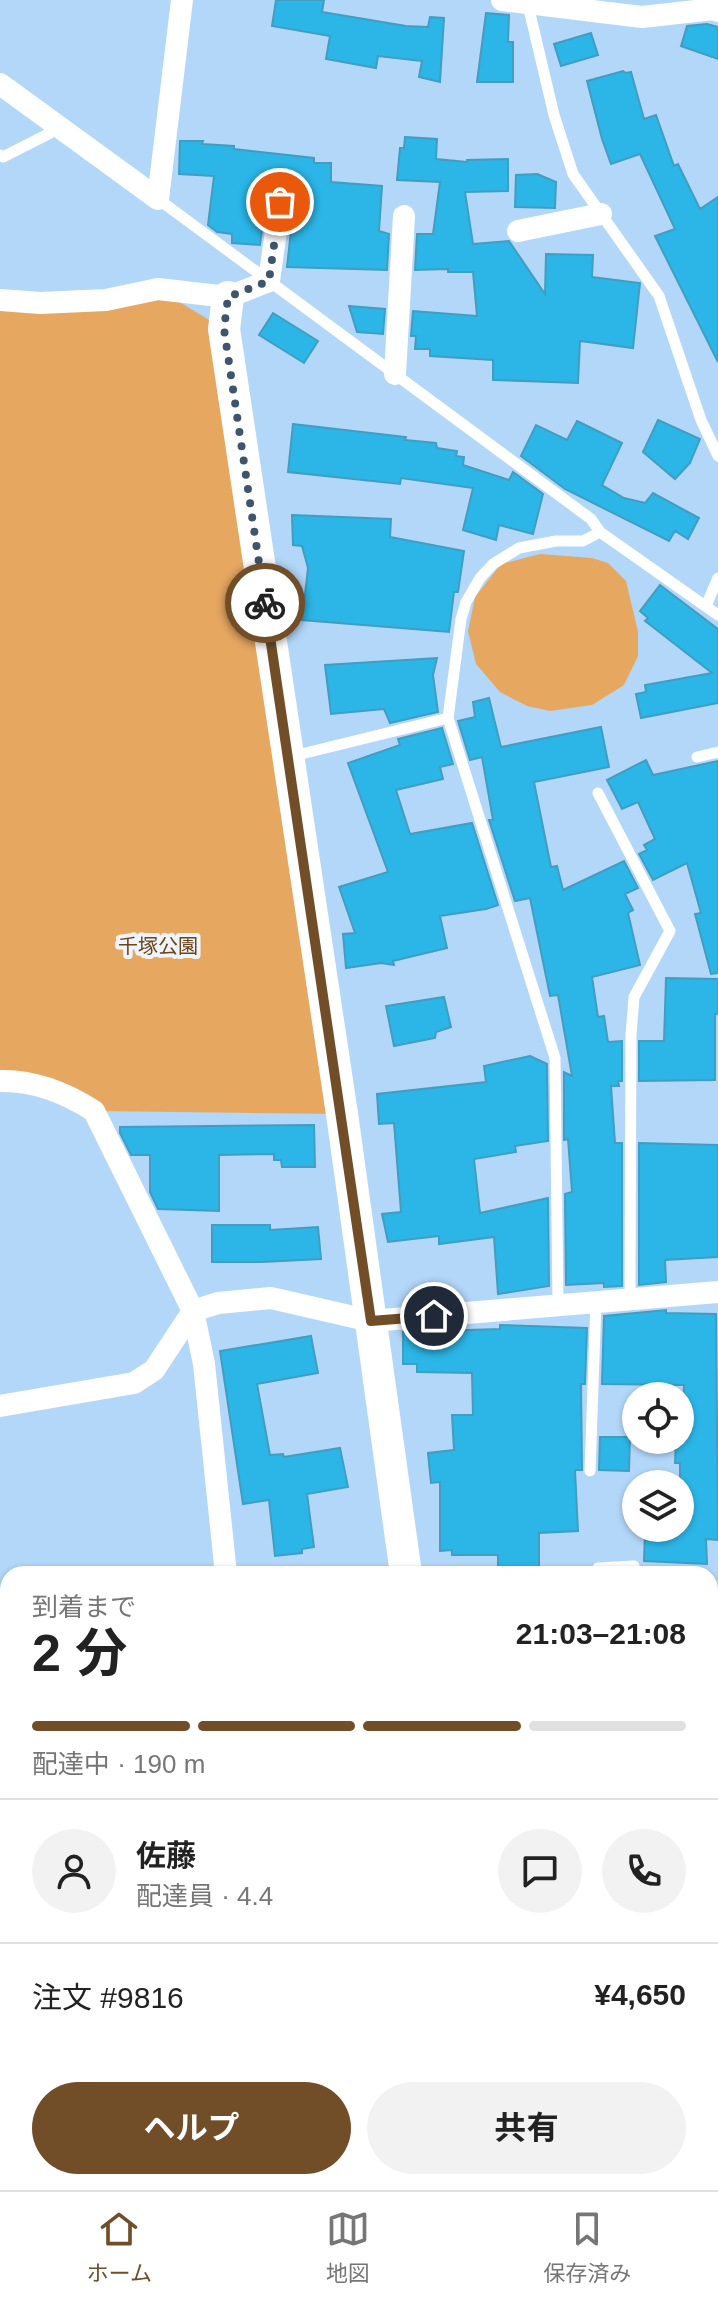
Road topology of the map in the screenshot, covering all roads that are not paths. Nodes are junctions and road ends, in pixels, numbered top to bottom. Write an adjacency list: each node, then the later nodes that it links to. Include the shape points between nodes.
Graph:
1 (182, 0): 8 (street)
2 (502, 0): 3 (street)
3 (528, 5): 4 (street, via 642,17); 10 (lane, via 573,174)
4 (718, 11)
5 (0, 84): 6 (street)
6 (60, 128): 7 (lane); 8 (street)
7 (0, 155)
8 (158, 199): 13 (lane)
9 (280, 202): 13 (street)
10 (601, 214): 12 (street); 17 (lane, via 659,296)
11 (404, 216): 16 (street)
12 (518, 231)
13 (269, 281): 14 (street); 16 (lane)
14 (228, 297): 15 (street, via 158,289 106,300); 24 (street, via 224,329)
15 (0, 300)
16 (395, 374): 18 (lane, via 591,519)
17 (718, 456)
18 (600, 532): 20 (lane); 22 (lane, via 583,541 519,548 480,578 461,619)
19 (718, 578): 20 (lane)
20 (706, 606): 21 (lane)
21 (718, 615)
22 (448, 718): 24 (lane); 31 (lane, via 555,1058)
23 (718, 752): 25 (lane)
24 (289, 757): 33 (street)
25 (697, 757)
26 (598, 793): 29 (lane, via 670,931 634,997)
27 (0, 1081): 32 (street, via 68,1094 94,1111)
28 (718, 1292): 29 (street)
29 (630, 1299): 30 (street)
30 (596, 1301): 31 (street); 35 (lane)
31 (558, 1304): 33 (street)
32 (193, 1311): 33 (street, via 271,1298); 34 (street, via 154,1370 134,1383); 36 (street, via 204,1364)
33 (371, 1321): 37 (street)
34 (0, 1406)
35 (590, 1471)
36 (225, 1566)
37 (405, 1566)

